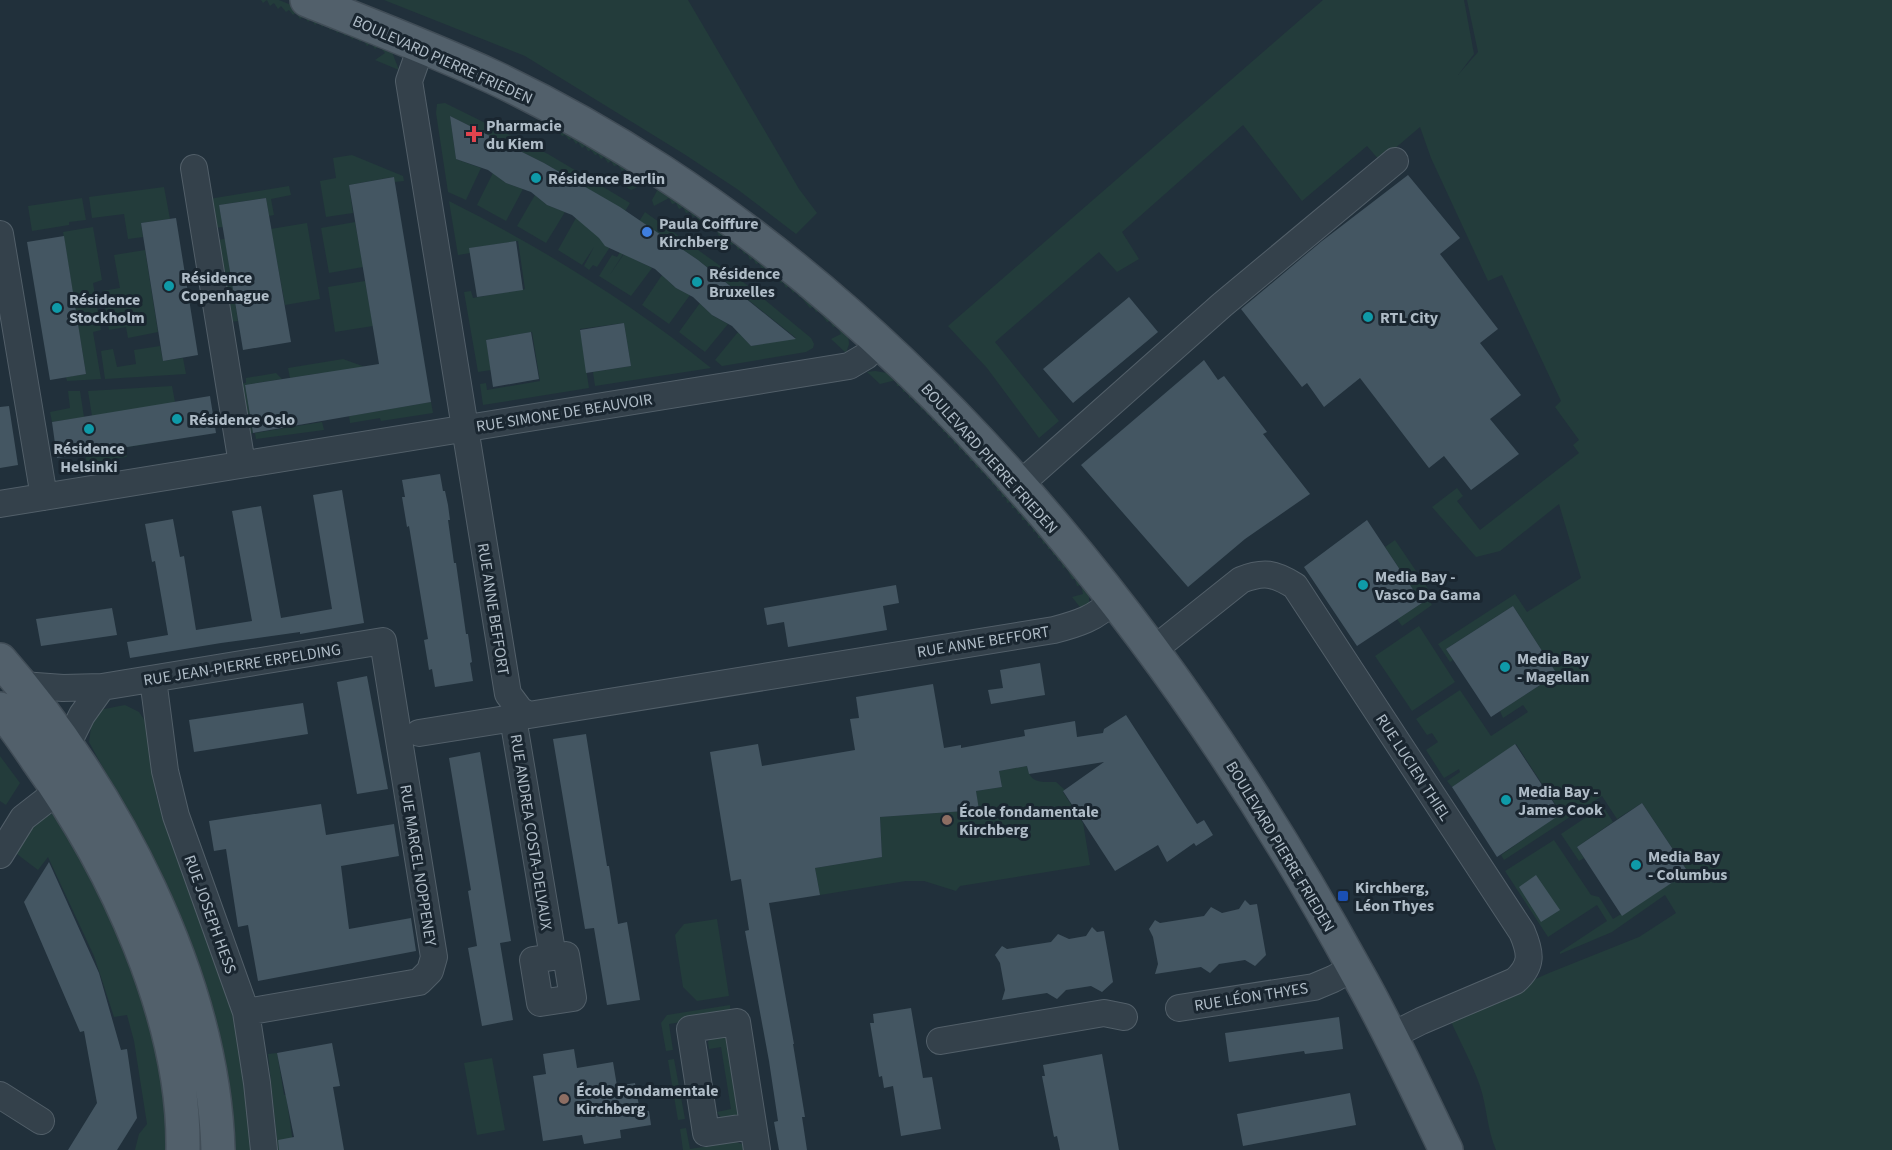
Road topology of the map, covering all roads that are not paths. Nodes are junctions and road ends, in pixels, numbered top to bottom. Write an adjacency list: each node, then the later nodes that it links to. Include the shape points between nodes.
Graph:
1 (307, 0): 2 (main road, BOULEVARD PIERRE FRIEDEN)
2 (421, 47): 6 (main road, BOULEVARD PIERRE FRIEDEN, via 534,98 660,170 758,239); 7 (street, RUE ANNE BEFFORT, via 409,81)
3 (1395, 161): 9 (street, via 1222,305)
4 (194, 168): 8 (street)
5 (0, 234): 10 (street)
6 (879, 342): 7 (street, RUE SIMONE DE BEAUVOIR, via 849,366); 9 (main road, BOULEVARD PIERRE FRIEDEN, via 938,398)
7 (466, 428): 8 (street, RUE SIMONE DE BEAUVOIR); 20 (street, RUE ANNE BEFFORT, via 507,694)
8 (242, 464): 10 (street, RUE SIMONE DE BEAUVOIR)
9 (1018, 486): 12 (main road, BOULEVARD PIERRE FRIEDEN)
10 (44, 496): 11 (street, RUE SIMONE DE BEAUVOIR)
11 (0, 504)
12 (1113, 600): 14 (main road, BOULEVARD PIERRE FRIEDEN); 20 (street, RUE ANNE BEFFORT, via 1090,618 1054,630)
13 (382, 641): 16 (street, RUE JEAN-PIERRE ERPELDING); 28 (street, RUE MARCEL NOPPENEY, via 434,957 430,971 419,982)
14 (1152, 651): 26 (main road, BOULEVARD PIERRE FRIEDEN, via 1283,845); 30 (street, RUE LUCIEN THIEL, via 1241,580 1266,573 1295,586 1522,932 1529,948 1529,962 1515,981)
15 (0, 660): 17 (main road)
16 (153, 679): 18 (street, RUE JEAN-PIERRE ERPELDING); 28 (street, RUE JOSEPH HESS, via 165,771 176,816)
17 (22, 685): 18 (street, RUE JEAN-PIERRE ERPELDING); 22 (main road)
18 (102, 687): 22 (street, via 82,715)
19 (0, 709): 23 (main road)
20 (517, 714): 21 (street, RUE ANNE BEFFORT); 25 (street, RUE ANDREA COSTA-DELVAUX)
21 (419, 733)
22 (68, 745): 35 (main road, via 138,864 174,950 194,1005 208,1064)
23 (59, 790): 24 (street, via 23,818); 34 (main road, via 109,876 147,967 176,1069 184,1122)
24 (3, 843)
25 (553, 957)
26 (1354, 967): 27 (street, RUE LÉON THYES, via 1314,987); 30 (main road, BOULEVARD PIERRE FRIEDEN)
27 (1179, 1008)
28 (246, 1012): 36 (street, RUE JOSEPH HESS)
29 (1124, 1017): 31 (street, via 1104,1013)
30 (1390, 1036): 37 (main road, BOULEVARD PIERRE FRIEDEN)
31 (940, 1041)
32 (0, 1095): 33 (street)
33 (41, 1121)
34 (183, 1150)
35 (218, 1150)
36 (264, 1150)
37 (1446, 1150)

